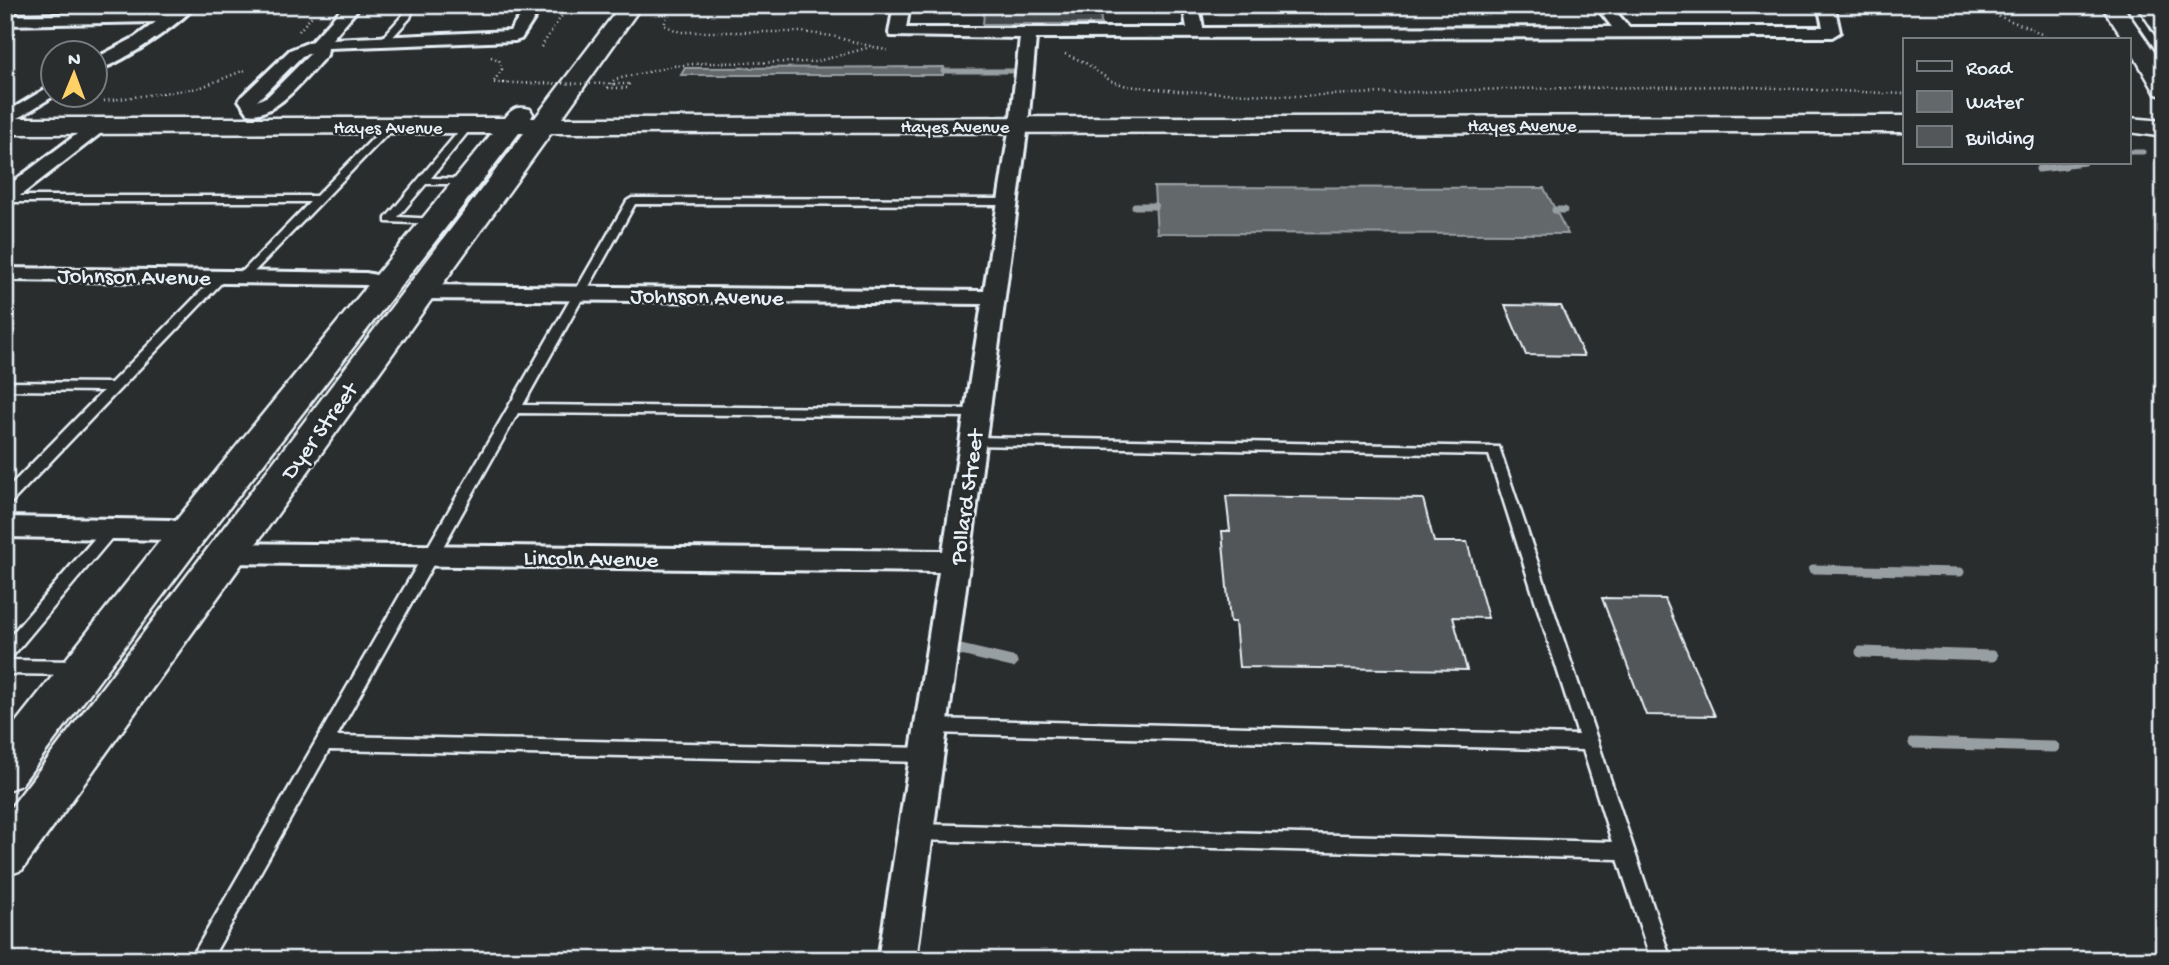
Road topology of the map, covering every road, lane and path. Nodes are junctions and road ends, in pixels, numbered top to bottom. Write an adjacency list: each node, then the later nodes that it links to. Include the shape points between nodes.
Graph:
1 (189, 5): 17 (street)
2 (354, 5): 27 (street)
3 (536, 5): 25 (street, via 515,36)
4 (569, 5): 28 (path)
5 (632, 5): 47 (main road, Dyer Street)
6 (671, 5): 29 (path, via 664,25 680,32 802,33 832,36)
7 (902, 5): 26 (street, via 897,33)
8 (1191, 5): 22 (street)
9 (1602, 5): 21 (street)
10 (1826, 5): 21 (street, via 1832,33)
11 (1969, 5): 24 (path)
12 (2111, 5): 34 (main road)
13 (2148, 5): 19 (main road)
14 (410, 9): 25 (lane)
15 (600, 11): 20 (main road)
16 (316, 13): 23 (path)
17 (175, 17): 18 (street); 31 (street)
18 (5, 20)
19 (2164, 29)
20 (584, 32)
21 (1624, 32): 22 (street)
22 (1196, 33): 26 (street)
23 (295, 37)
24 (2048, 38)
25 (386, 39): 27 (street)
26 (1027, 42): 35 (path, via 1070,55 1127,86 1178,91 1295,96 1720,86); 42 (street, Pollard Street)
27 (318, 44): 39 (street, via 321,52 274,100)
28 (541, 47)
29 (867, 48): 30 (path); 33 (path, bridge, via 814,62 673,66 617,79 611,82 608,88 627,88 629,84)
30 (895, 52)
31 (108, 58)
32 (251, 67): 38 (path, via 199,88)
33 (493, 83)
34 (2164, 89)
35 (1903, 94)
36 (535, 95): 47 (main road, Dyer Street)
37 (38, 99): 40 (street)
38 (97, 114): 39 (main road, Hayes Avenue); 45 (main road, Hayes Avenue); 51 (street)
39 (246, 117): 44 (main road, Hayes Avenue)
40 (5, 121)
41 (1903, 124): 42 (main road, Hayes Avenue)
42 (1019, 125): 47 (main road, Hayes Avenue); 53 (street, Pollard Street)
43 (2130, 125): 48 (main road)
44 (390, 126): 46 (main road, Hayes Avenue); 52 (lane)
45 (5, 127)
46 (467, 127): 47 (main road, Hayes Avenue); 49 (lane)
47 (527, 127): 50 (main road, Dyer Street); 58 (main road, Dyer Street)
48 (2164, 129)
49 (423, 181): 50 (lane); 54 (lane, via 390,220)
50 (468, 182): 54 (main road, Dyer Street)
51 (5, 199): 52 (lane)
52 (319, 199): 57 (lane)
53 (1008, 202): 59 (lane, via 632,201); 60 (street, Pollard Street)
54 (437, 222): 58 (main road, Dyer Street)
55 (5, 274): 56 (street, Johnson Avenue)
56 (222, 276): 57 (street, Johnson Avenue); 63 (lane)
57 (244, 276): 58 (street, Johnson Avenue, via 366,279)
58 (404, 288): 59 (street, Johnson Avenue); 61 (main road, Dyer Street); 71 (main road, Dyer Street)
59 (578, 293): 60 (street, Johnson Avenue); 64 (lane)
60 (994, 299): 65 (street, Pollard Street)
61 (313, 377): 70 (main road, Dyer Street); 71 (main road, via 308,400 280,448 212,539 215,548)
62 (5, 386): 63 (lane)
63 (114, 387): 67 (lane)
64 (512, 409): 65 (lane); 72 (lane)
65 (977, 413): 66 (street, Pollard Street)
66 (973, 442): 73 (street, Pollard Street); 79 (lane, via 1494,450)
67 (5, 500)
68 (5, 527): 69 (street)
69 (111, 529): 70 (street); 74 (lane)
70 (188, 533): 76 (main road, Dyer Street)
71 (227, 553): 72 (street, Lincoln Avenue); 84 (main road, Dyer Street)
72 (430, 554): 73 (street, Lincoln Avenue); 78 (lane)
73 (956, 562): 77 (street, Pollard Street)
74 (5, 653)
75 (5, 667): 76 (lane)
76 (84, 668): 81 (main road, Dyer Street)
77 (931, 726): 79 (lane); 80 (street, Pollard Street)
78 (323, 743): 80 (lane); 85 (lane)
79 (1589, 743): 83 (lane)
80 (928, 755): 82 (street, Pollard Street)
81 (5, 771)
82 (916, 832): 83 (lane); 86 (street, Pollard Street)
83 (1624, 851): 87 (lane)
84 (5, 854)
85 (200, 960)
86 (897, 960)
87 (1661, 960)

